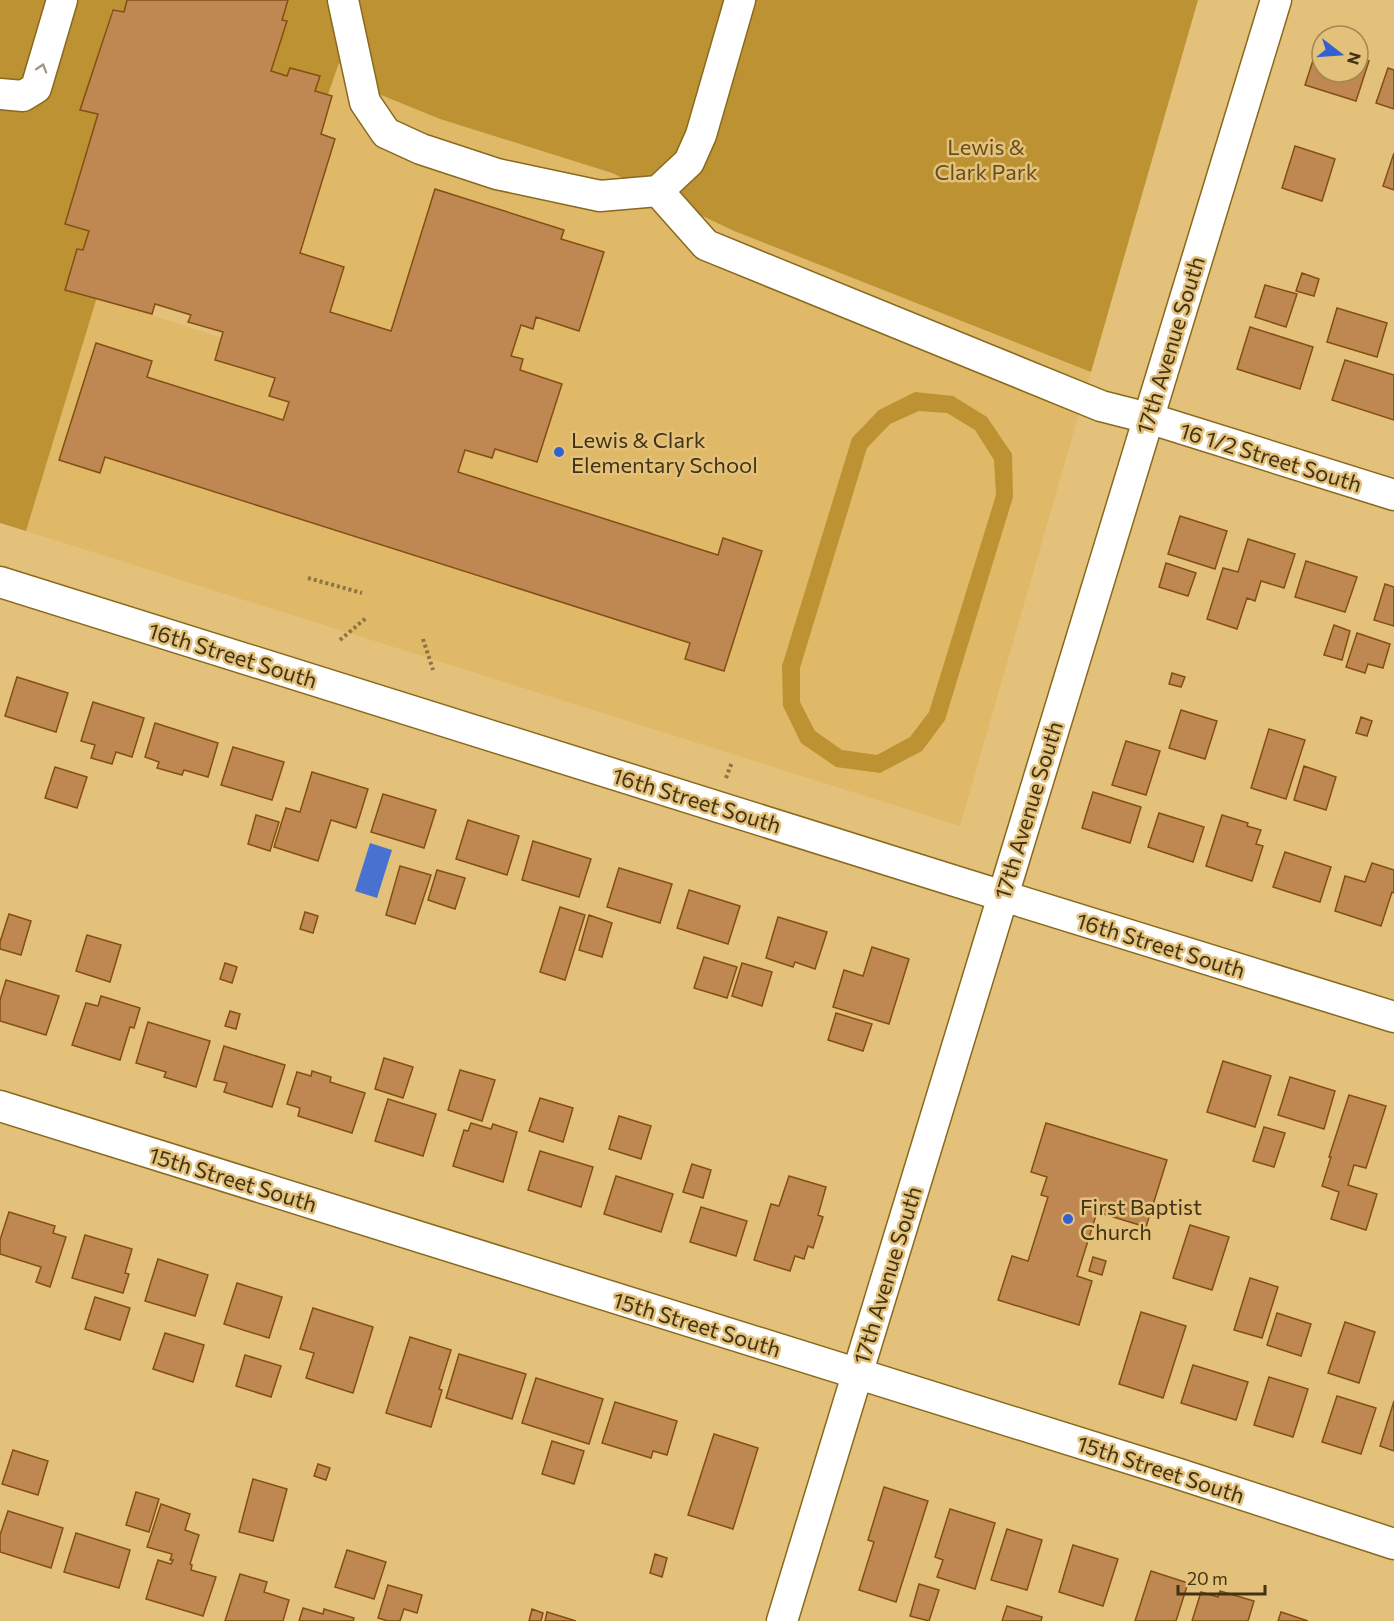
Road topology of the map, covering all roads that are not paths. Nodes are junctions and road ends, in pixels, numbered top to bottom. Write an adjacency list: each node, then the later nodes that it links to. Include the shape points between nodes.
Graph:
1 (62, 0): 5 (street, one-way to 1, via 23,96 36,88)
2 (343, 0): 6 (street, via 365,102 386,133 497,174 600,196)
3 (740, 0): 6 (street, via 701,135 689,162)
4 (1276, 0): 7 (street, 17th Avenue South)
5 (0, 94)
6 (658, 191): 7 (street, 16 1/2 Street South, via 706,245 1101,406)
7 (1148, 418): 8 (street, 16 1/2 Street South); 10 (street, 17th Avenue South)
8 (1394, 495)
9 (0, 582): 10 (street, 16th Street South)
10 (1002, 896): 11 (street, 16th Street South); 13 (street, 17th Avenue South)
11 (1394, 1017)
12 (0, 1106): 13 (street, 15th Street South)
13 (857, 1374): 14 (street, 15th Street South); 15 (street, 17th Avenue South)
14 (1394, 1544)
15 (782, 1621)

